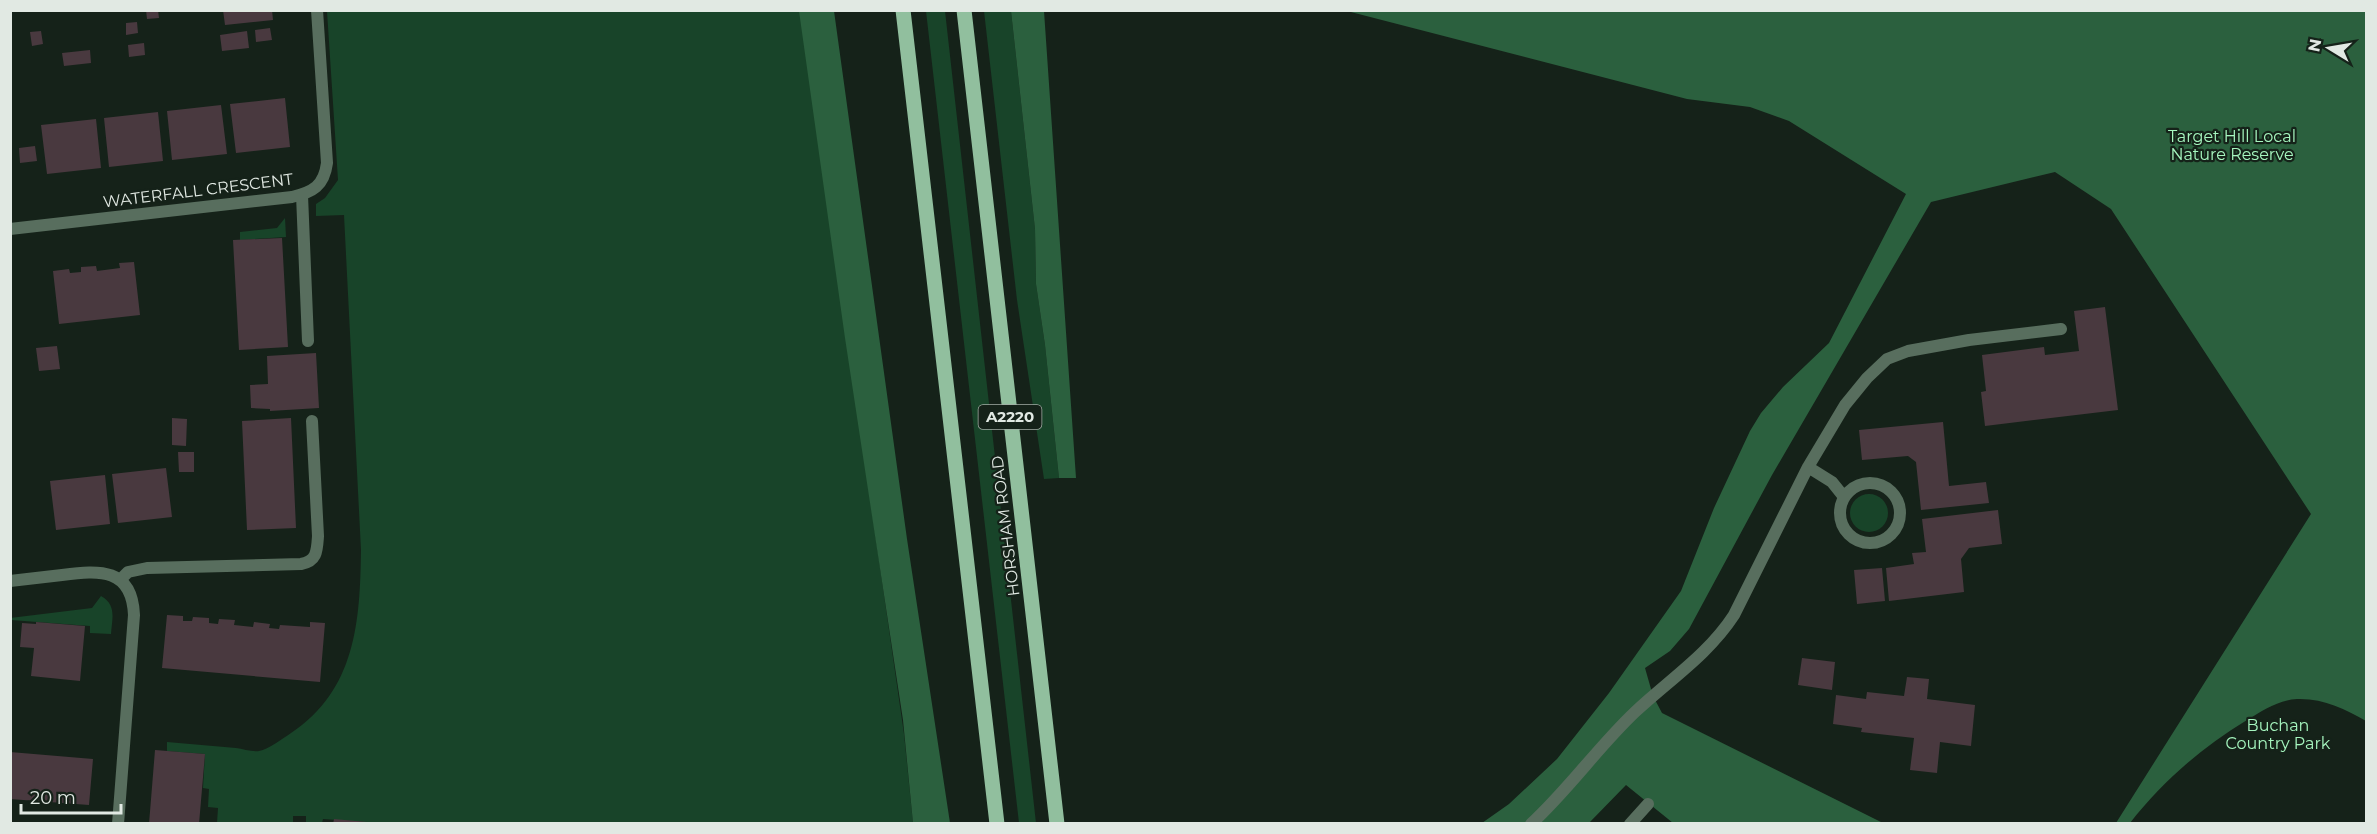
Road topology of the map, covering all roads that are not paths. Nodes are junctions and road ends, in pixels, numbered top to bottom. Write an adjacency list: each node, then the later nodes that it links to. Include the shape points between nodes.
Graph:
1 (317, 10): 4 (street, WATERFALL CRESCENT, via 327,163 321,183)
2 (903, 10): 15 (main road)
3 (963, 10): 16 (main road, HORSHAM ROAD / A2220)
4 (302, 195): 5 (street, WATERFALL CRESCENT); 7 (street)
5 (10, 229)
6 (2061, 329): 9 (street, via 1969,340 1908,351 1887,359 1845,405)
7 (308, 341)
8 (312, 421): 11 (street, via 318,536 314,559 301,564 147,568 128,573)
9 (1808, 467): 10 (street, via 1832,482); 17 (street, via 1720,636 1635,713)
10 (1844, 497): 10 (street, via 1839,516 1855,541 1875,544 1898,526 1900,506 1889,489 1870,482 1851,489)
11 (120, 580): 12 (street, via 90,571); 14 (street, via 132,595 134,615)
12 (10, 581)
13 (1648, 804): 18 (street)
14 (118, 824)
15 (997, 824)
16 (1057, 824)
17 (1531, 824)
18 (1630, 824)

